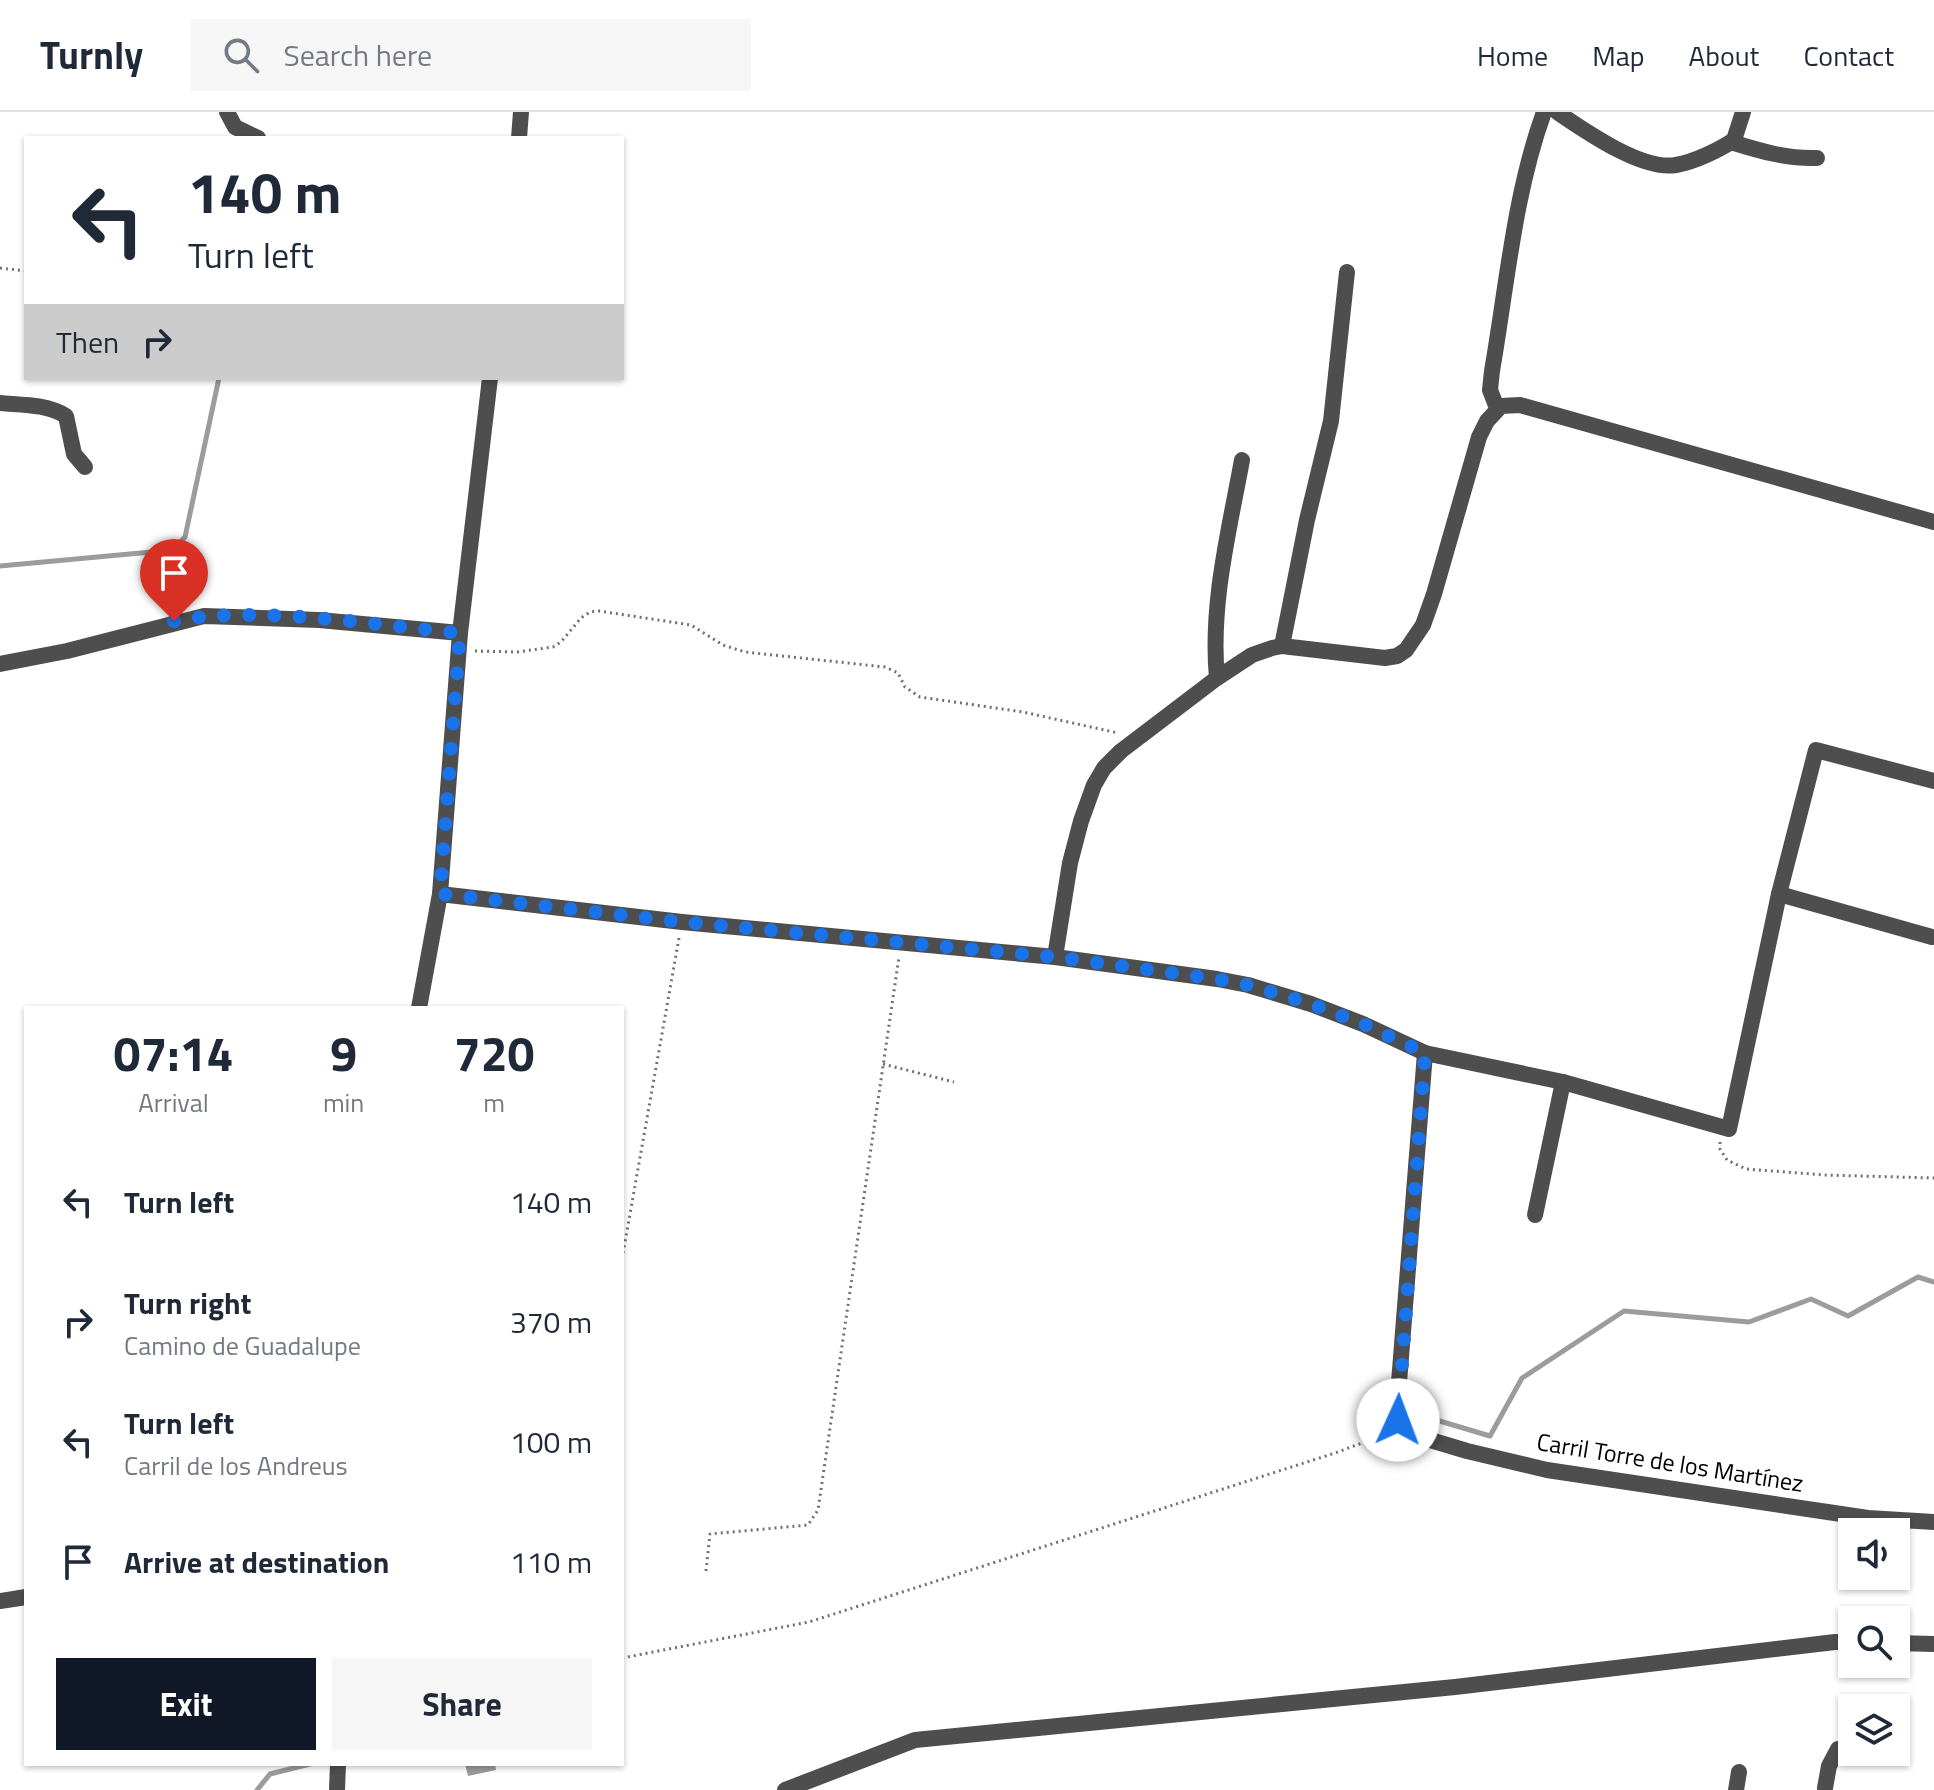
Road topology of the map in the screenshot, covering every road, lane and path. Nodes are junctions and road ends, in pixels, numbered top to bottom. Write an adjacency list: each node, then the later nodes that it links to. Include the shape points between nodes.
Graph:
1 (227, 112): 6 (street)
2 (521, 112): 7 (street)
3 (1544, 112): 15 (street, via 1515,223 1490,390)
4 (1557, 112): 8 (street, via 1605,143 1658,165 1676,165)
5 (1743, 112): 8 (street)
6 (239, 134)
7 (519, 136)
8 (1731, 142): 9 (street, via 1766,153)
9 (1817, 158)
10 (0, 268): 11 (path)
11 (24, 271)
12 (1347, 272): 20 (street, via 1331,421)
13 (490, 380): 19 (street)
14 (0, 403): 17 (street, via 66,416 74,454)
15 (1497, 408): 18 (street, via 1520,405); 20 (street, via 1473,454 1423,625 1406,650 1385,658)
16 (1242, 460): 23 (street, via 1217,603)
17 (85, 467)
18 (1934, 522)
19 (460, 633): 21 (street); 22 (street, via 204,616)
20 (1282, 646): 23 (street, via 1252,655)
21 (459, 650): 24 (path, via 540,650 561,642 590,612 619,613 691,625 732,649 885,667 920,697 1082,723); 26 (street)
22 (0, 664)
23 (1217, 678): 24 (street)
24 (1137, 738): 31 (street, via 1104,768 1085,809)
25 (1934, 781): 27 (street, via 1816,750)
26 (440, 894): 28 (street); 32 (street)
27 (1779, 894): 29 (street); 37 (street, via 1729,1129)
28 (682, 922): 30 (street); 40 (path)
29 (1932, 937)
30 (901, 941): 31 (street); 34 (path)
31 (1055, 957): 33 (street, via 1248,985 1363,1024)
32 (419, 1006)
33 (1425, 1053): 36 (street); 41 (street, via 1397,1408)
34 (883, 1064): 35 (path); 43 (path, via 818,1510 808,1525 710,1534)
35 (954, 1082)
36 (1563, 1082): 37 (street); 39 (street)
37 (1722, 1126): 38 (path, via 1720,1149 1727,1160 1746,1169)
38 (1934, 1178)
39 (1535, 1215)
40 (624, 1248)
41 (1403, 1428): 42 (street, Carril Torre de los Martínez, via 1467,1451 1547,1470 1868,1518); 49 (path, via 809,1622)
42 (1934, 1522)
43 (706, 1571)
44 (24, 1597): 45 (street)
45 (0, 1601)
46 (1838, 1642): 55 (street, via 1455,1687 915,1740)
47 (1910, 1643): 48 (street)
48 (1934, 1644)
49 (624, 1658)
50 (1838, 1749): 53 (street)
51 (338, 1766): 54 (street)
52 (1739, 1772): 56 (street)
53 (1823, 1789)
54 (337, 1790)
55 (785, 1790)
56 (1736, 1790)

